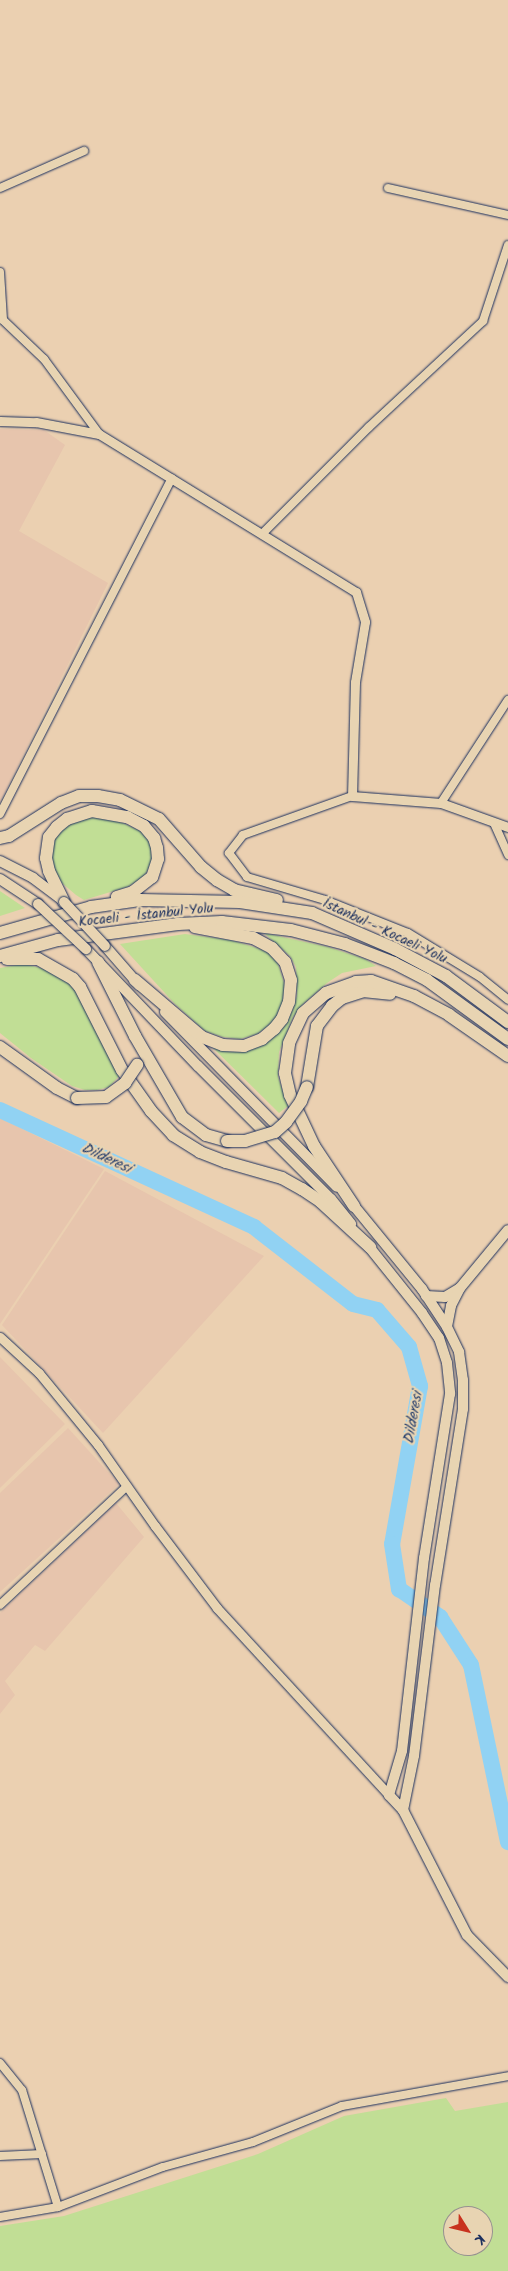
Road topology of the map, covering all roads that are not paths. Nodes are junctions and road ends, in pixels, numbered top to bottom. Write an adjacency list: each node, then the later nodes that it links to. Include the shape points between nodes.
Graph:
1 (84, 151): 2 (street)
2 (0, 188)
3 (388, 188): 4 (street)
4 (508, 215)
5 (508, 245): 11 (street, via 483,321 369,426)
6 (0, 272): 7 (street)
7 (1, 319): 9 (street, via 44,359)
8 (0, 421): 9 (street, via 36,422)
9 (99, 434): 10 (street)
10 (172, 478): 11 (street); 15 (street)
11 (262, 534): 13 (street, via 356,592 365,622 355,682)
12 (508, 700): 14 (street)
13 (352, 796): 14 (street); 31 (street, via 243,835 229,853 247,877 325,900 408,933 480,977)
14 (441, 803): 16 (street)
15 (0, 814)
16 (494, 822): 17 (street); 19 (street)
17 (508, 827)
18 (0, 838): 24 (highway, via 79,796 120,800 159,819 216,880 234,890 278,900)
19 (508, 854)
20 (0, 861): 22 (main road, via 33,878)
21 (0, 878): 29 (main road, bridge, via 38,904)
22 (64, 902): 23 (highway, via 48,871 46,858 49,837 57,826 92,811 127,817 144,826 154,838 157,848 157,867 152,877 133,892); 30 (main road, bridge)
23 (90, 907): 24 (highway, İstanbul - Kocaeli Yolu, via 140,900 204,900); 26 (highway, İstanbul - Kocaeli Yolu)
24 (312, 913): 33 (highway, İstanbul - Kocaeli Yolu, via 395,949 446,976)
25 (178, 924): 27 (highway, Kocaeli - İstanbul Yolu, via 58,940); 30 (highway, via 253,938 272,948 285,962 291,980 289,1002 274,1029 262,1039 244,1046 223,1045 202,1037); 35 (highway, Kocaeli - İstanbul Yolu, via 222,922 283,929 345,944 427,980)
26 (0, 932)
27 (0, 956)
28 (0, 960): 40 (highway, via 38,959 73,979 116,1061 151,1111 173,1135 200,1152 282,1178 302,1189)
29 (98, 962): 34 (highway); 40 (main road, via 331,1199)
30 (135, 980): 38 (main road)
31 (508, 1000)
32 (434, 1007): 34 (highway, bridge, via 378,991 363,991 342,998 317,1026 302,1101 276,1132 246,1141 227,1141 206,1135 182,1117); 37 (highway); 38 (highway, via 387,985 356,982 326,993 303,1013 289,1043 285,1073 290,1095 314,1146)
33 (508, 1022)
34 (135, 1036): 36 (highway, bridge, via 137,1065 125,1083 106,1097 78,1098 57,1088)
35 (508, 1039)
36 (0, 1046)
37 (508, 1056)
38 (354, 1206): 42 (main road)
39 (508, 1230): 41 (main road)
40 (370, 1247): 47 (main road, via 439,1338 447,1363 450,1394 424,1558 402,1751)
41 (460, 1288): 42 (main road, via 445,1297); 43 (main road, via 451,1306)
42 (426, 1296): 43 (main road)
43 (447, 1327): 48 (main road, via 459,1352 463,1409 435,1585 414,1756)
44 (0, 1337): 45 (street, via 39,1373 98,1444)
45 (127, 1486): 46 (street); 47 (street, via 217,1608)
46 (0, 1605)
47 (389, 1795): 48 (main road)
48 (403, 1810): 49 (main road, via 467,1935)
49 (508, 1977)
50 (0, 2063): 52 (street, via 22,2090)
51 (508, 2076): 54 (street, via 342,2106 253,2142 163,2167)
52 (42, 2154): 53 (street); 54 (street)
53 (0, 2156)
54 (58, 2207): 55 (street)
55 (0, 2217)

